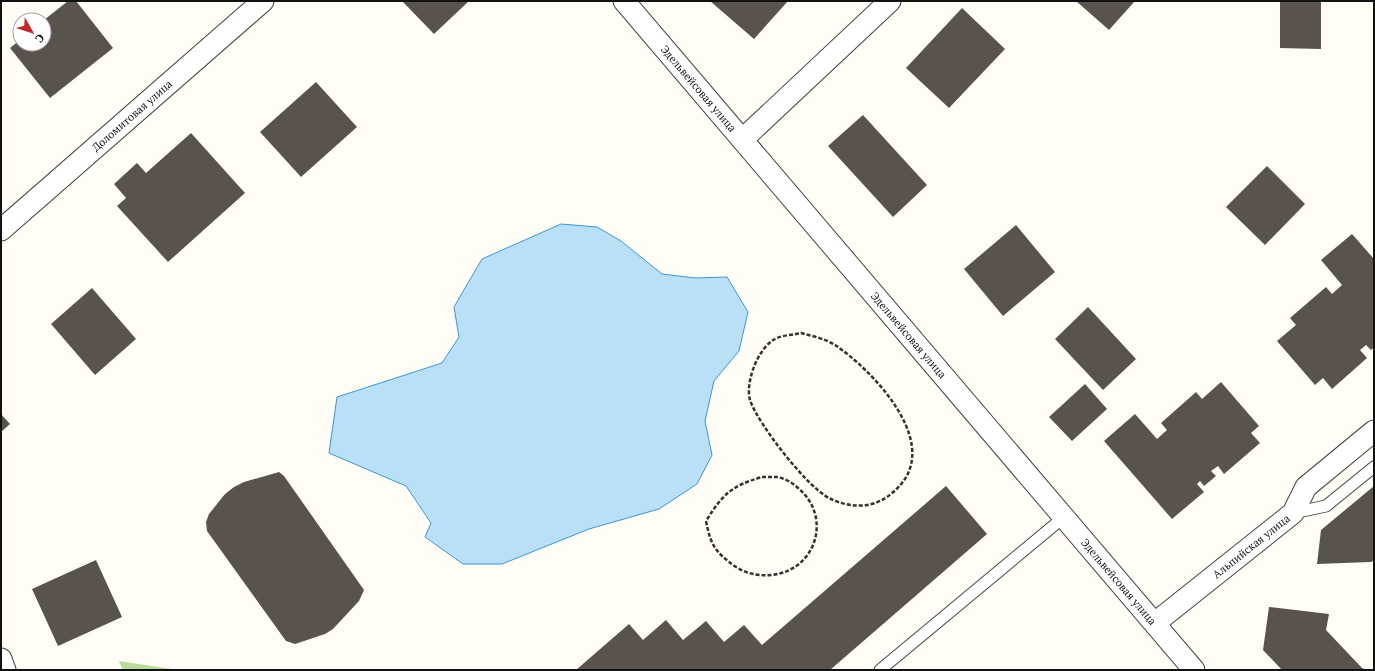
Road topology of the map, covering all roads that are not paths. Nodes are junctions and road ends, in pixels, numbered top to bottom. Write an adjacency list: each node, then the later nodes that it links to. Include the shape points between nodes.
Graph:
1 (263, 1): 5 (street, Доломитовая улица)
2 (624, 1): 4 (street, Эдельвейсовая улица)
3 (890, 1): 4 (street)
4 (743, 139): 9 (street, Эдельвейсовая улица)
5 (1, 230)
6 (1374, 431): 8 (street, Альпийская улица, via 1306,487)
7 (1374, 467): 8 (lane, via 1326,506)
8 (1293, 513): 10 (street, Альпийская улица)
9 (1064, 517): 10 (street, Эдельвейсовая улица); 13 (lane)
10 (1155, 623): 14 (street, Эдельвейсовая улица)
11 (1, 659): 12 (street)
12 (5, 670)
13 (880, 670)
14 (1194, 670)

